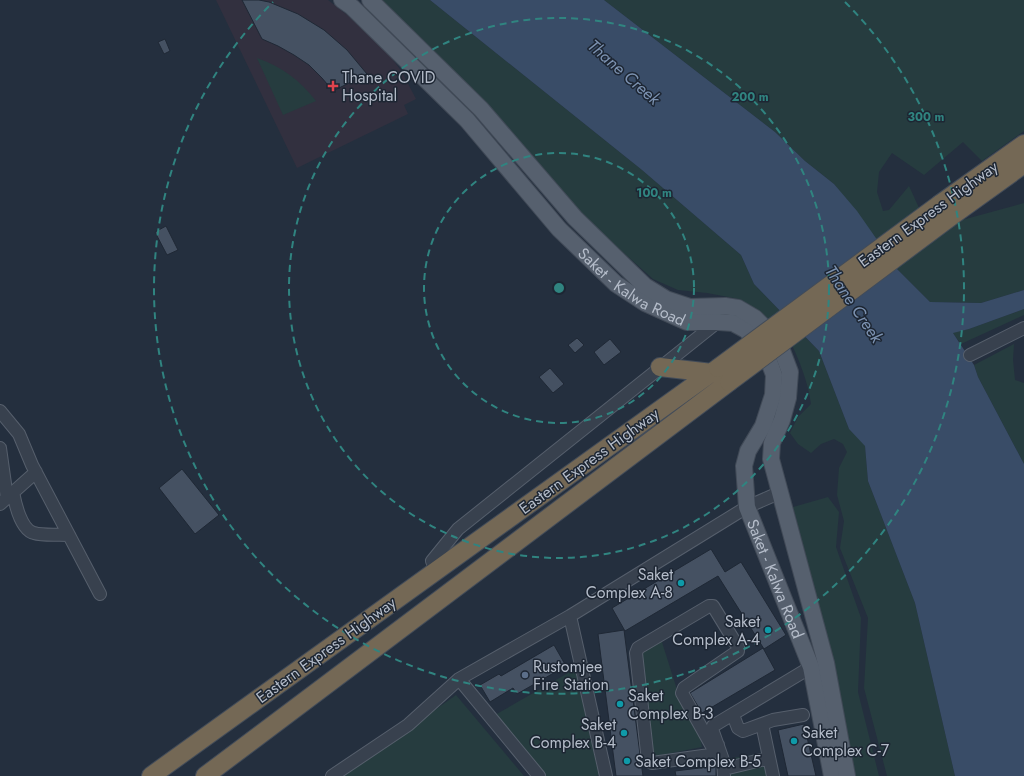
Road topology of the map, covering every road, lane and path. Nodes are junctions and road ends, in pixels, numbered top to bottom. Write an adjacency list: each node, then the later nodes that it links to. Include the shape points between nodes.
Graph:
1 (342, 0): 4 (main road, Saket - Kalwa Road)
2 (370, 0): 3 (main road, Saket - Kalwa Road)
3 (490, 119): 4 (main road); 8 (main road, Saket - Kalwa Road, via 575,218)
4 (476, 130): 8 (main road, Saket - Kalwa Road, via 559,229 616,284 645,303)
5 (1024, 144): 7 (highway, Eastern Express Highway)
6 (1024, 164): 7 (highway, Eastern Express Highway)
7 (945, 211): 14 (highway, Eastern Express Highway, bridge)
8 (663, 304): 9 (main road, Saket - Kalwa Road, via 690,307); 10 (main road, Saket - Kalwa Road, via 687,322)
9 (725, 306): 10 (street); 18 (main road, Saket - Kalwa Road, via 738,308 755,318 769,332 781,348 790,372 788,398 772,444 771,459)
10 (719, 322): 13 (street); 20 (main road, Saket - Kalwa Road, via 733,323 746,330 767,356 774,375 768,415 748,451 744,466)
11 (1024, 328): 12 (street)
12 (970, 355)
13 (660, 367): 14 (highway); 22 (street, via 458,529 432,561)
14 (720, 374): 22 (highway, Eastern Express Highway); 34 (highway, Eastern Express Highway)
15 (0, 411): 17 (street, via 19,434)
16 (0, 448): 19 (street)
17 (36, 472): 19 (street); 21 (street)
18 (781, 492): 20 (street); 40 (main road, Saket - Kalwa Road, via 826,663)
19 (7, 498): 21 (street, via 16,506 25,527 32,533)
20 (747, 507): 24 (street); 25 (main road, Saket - Kalwa Road)
21 (69, 535): 23 (street)
22 (436, 571): 33 (highway, Eastern Express Highway)
23 (100, 594)
24 (570, 616): 26 (street); 37 (street)
25 (811, 667): 27 (street); 39 (main road, Saket - Kalwa Road)
26 (459, 679): 35 (street, via 408,725); 36 (street)
27 (733, 715): 29 (street, via 738,728 743,732); 30 (street, via 713,726)
28 (803, 715): 29 (street)
29 (762, 724): 31 (street)
30 (716, 748): 30 (street, via 710,754 652,763 648,761 636,653 638,648 709,606 713,606 738,651 684,688 682,693); 32 (street, via 723,760)
31 (769, 758): 32 (street); 38 (street)
32 (724, 773)
33 (151, 776)
34 (205, 776)
35 (332, 776)
36 (539, 776)
37 (606, 776)
38 (773, 776)
39 (832, 776)
40 (847, 776)

